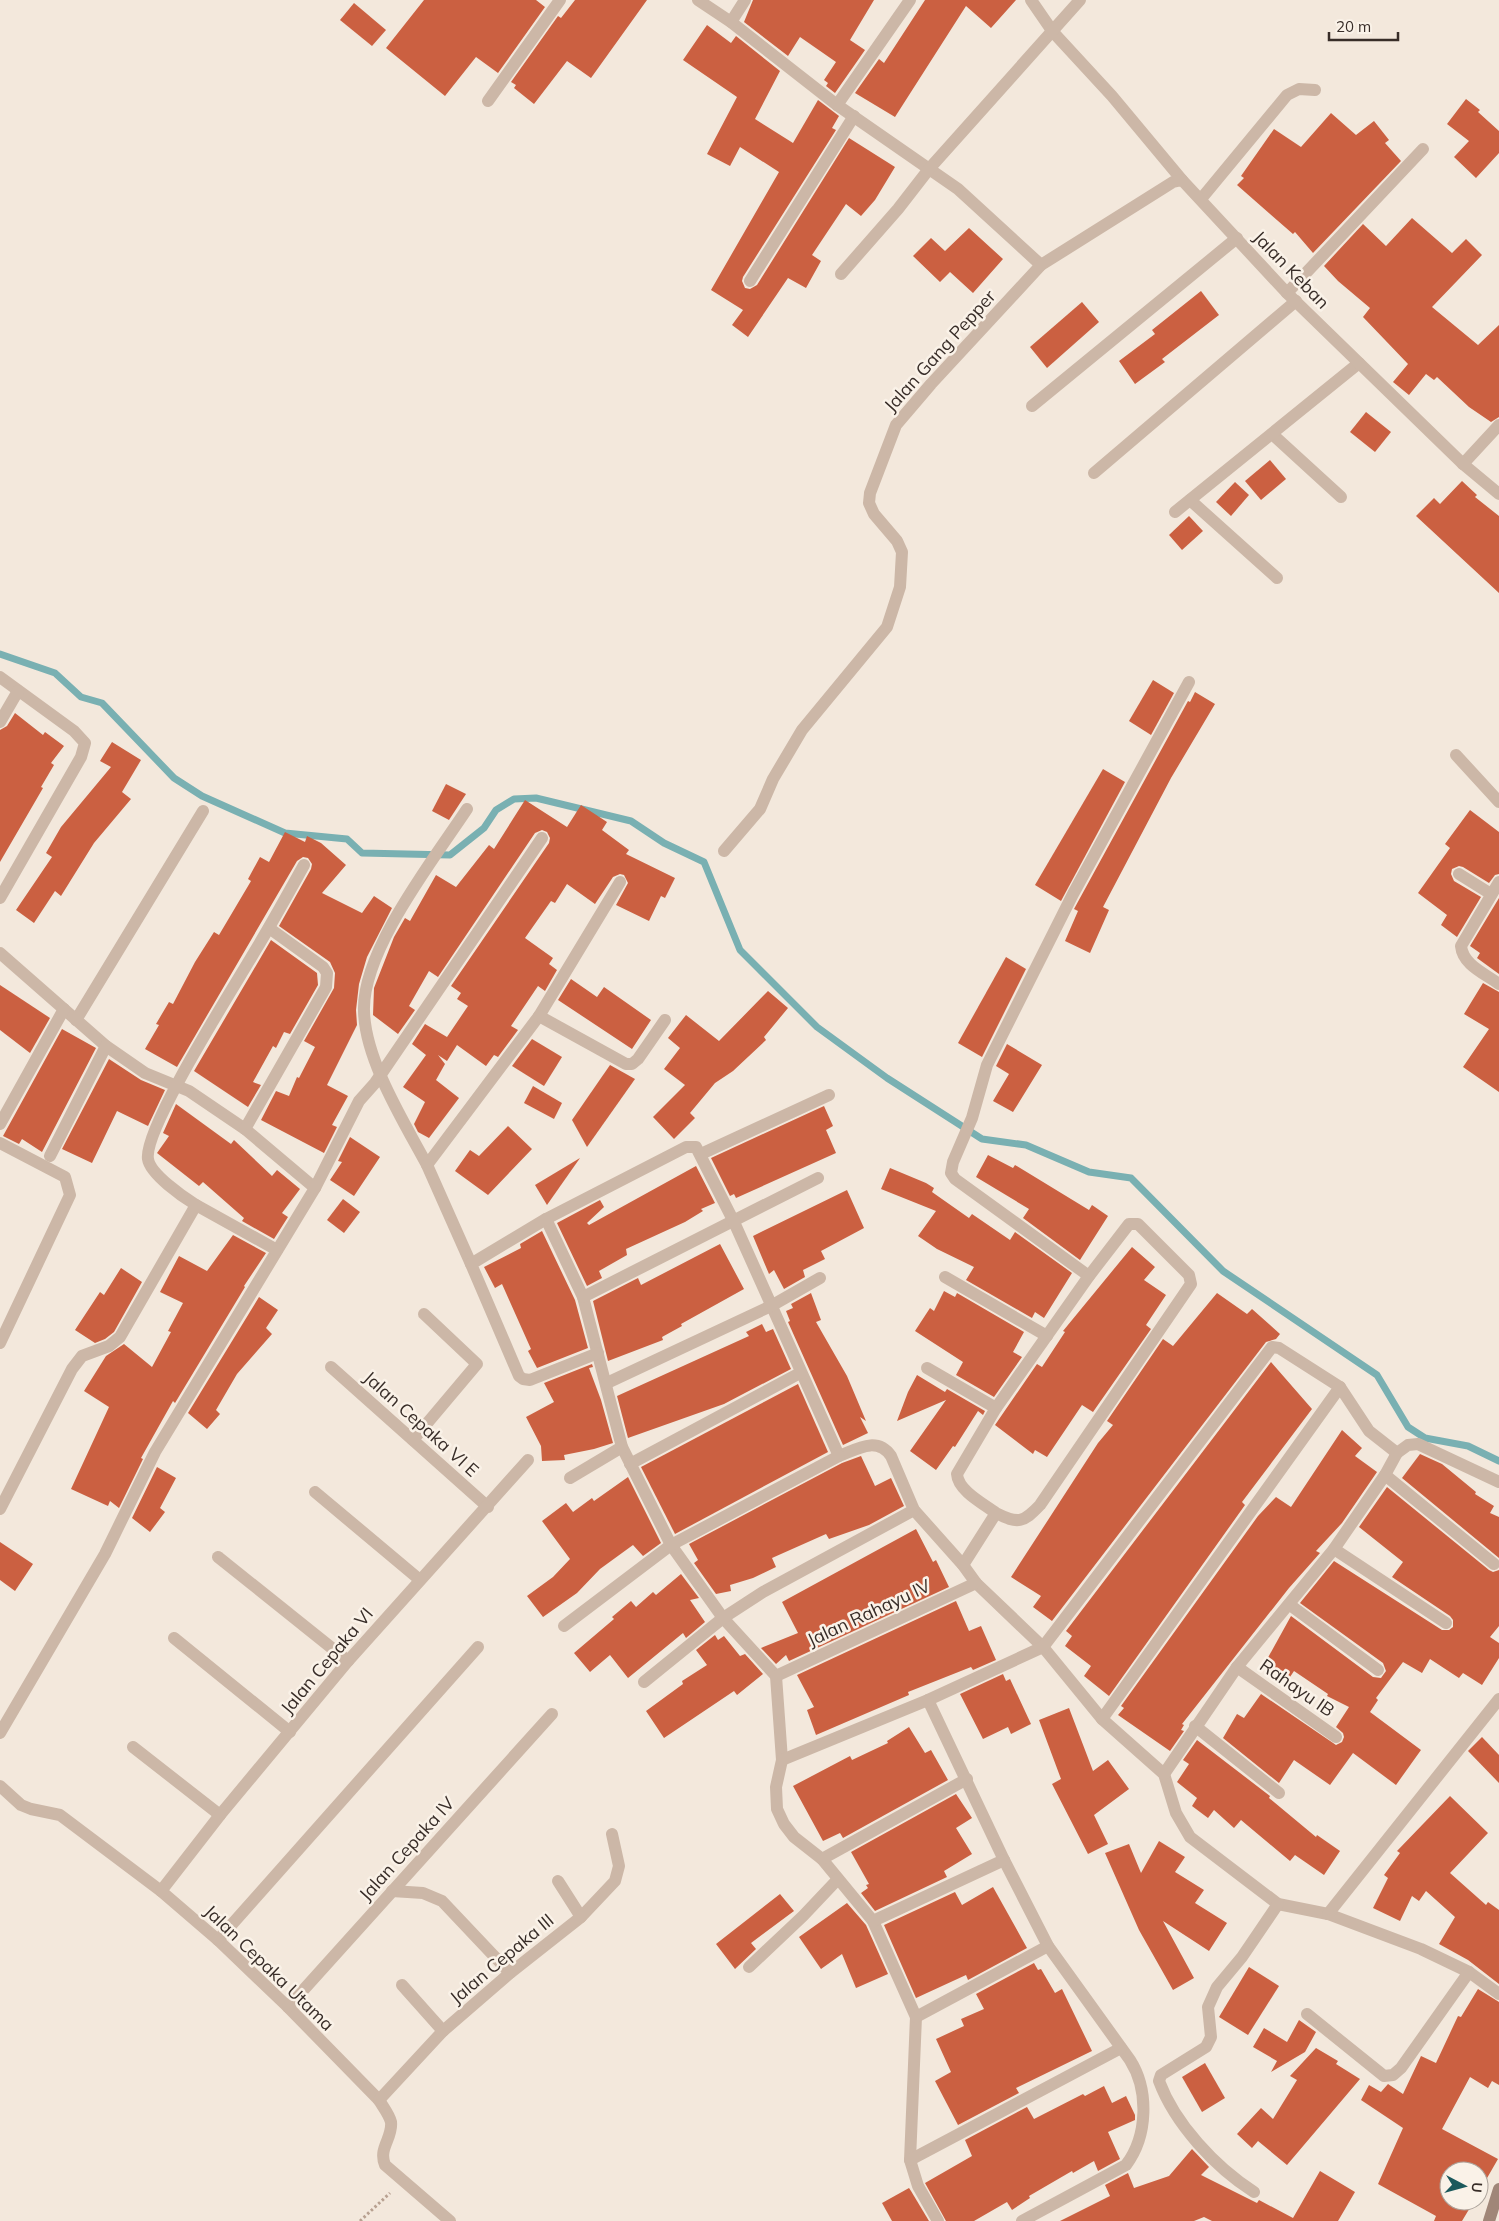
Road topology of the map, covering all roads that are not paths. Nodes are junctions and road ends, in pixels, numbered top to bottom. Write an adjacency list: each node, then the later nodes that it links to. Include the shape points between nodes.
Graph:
1 (560, 0): 10 (street)
2 (698, 0): 7 (street)
3 (745, 0): 7 (street)
4 (910, 0): 11 (street)
5 (1031, 0): 8 (street, Jalan Keban)
6 (1080, 0): 8 (street)
7 (731, 22): 11 (street)
8 (1053, 32): 14 (street); 15 (street, Jalan Keban)
9 (1315, 90): 16 (street, via 1298,89 1287,95)
10 (488, 101)
11 (837, 105): 12 (street)
12 (854, 116): 14 (street); 20 (street)
13 (1423, 148): 21 (street)
14 (929, 169): 18 (street, via 958,189); 19 (street)
15 (1182, 180): 16 (street, Jalan Keban); 18 (street, via 1173,182)
16 (1202, 199): 17 (street, Jalan Keban)
17 (1236, 238): 21 (street, Jalan Keban); 23 (street)
18 (1041, 265): 42 (street, Jalan Gang Pepper, via 896,425 870,493 869,504 902,552 900,587 887,627 802,730 760,808)
19 (841, 274)
20 (750, 281)
21 (1291, 297): 22 (street, Jalan Keban); 27 (street)
22 (1359, 364): 25 (street); 26 (street, Jalan Keban)
23 (1032, 406)
24 (1499, 425): 26 (street)
25 (1272, 434): 29 (street); 30 (street)
26 (1463, 464): 28 (street, Jalan Keban)
27 (1094, 473)
28 (1499, 494)
29 (1341, 497)
30 (1190, 500): 31 (street); 32 (street)
31 (1175, 512)
32 (1278, 578)
33 (0, 677): 35 (street)
34 (1189, 682): 74 (street, via 1073,894 987,1065 972,1118 951,1173)
35 (18, 690): 36 (street); 48 (street, via 82,738 84,750)
36 (0, 722)
37 (1456, 755): 38 (street)
38 (1499, 802)
39 (467, 809): 57 (street, via 406,902 373,967 364,1011)
40 (203, 811): 54 (street)
41 (542, 838): 57 (street)
42 (724, 850)
43 (304, 865): 49 (street)
44 (1459, 874): 47 (street)
45 (620, 882): 53 (street)
46 (1499, 882): 47 (street)
47 (1491, 894): 51 (street, via 1461,946 1466,962)
48 (0, 898)
49 (269, 928): 58 (street); 61 (street, via 323,968 327,973 326,987)
50 (0, 953): 52 (street)
51 (1499, 984)
52 (64, 1009): 54 (street); 60 (street)
53 (539, 1016): 55 (street, via 626,1064 638,1059); 65 (street)
54 (76, 1020): 56 (street)
55 (664, 1020)
56 (106, 1046): 58 (street, via 145,1074); 64 (street)
57 (377, 1079): 65 (street); 67 (street, via 359,1101)
58 (176, 1086): 61 (street); 68 (street, via 150,1146 148,1159 150,1168)
59 (829, 1095): 63 (street)
60 (0, 1124)
61 (245, 1129): 67 (street)
62 (0, 1143): 80 (street, via 65,1177 70,1195)
63 (701, 1154): 69 (street, via 696,1147 686,1147); 70 (street)
64 (50, 1156)
65 (427, 1165): 72 (street)
66 (818, 1178): 70 (street)
67 (315, 1188): 71 (street)
68 (196, 1206): 71 (street); 99 (street, via 120,1337 109,1346 82,1356 72,1370)
69 (546, 1219): 72 (street); 76 (street)
70 (734, 1222): 76 (street); 77 (street)
71 (277, 1250): 127 (street, via 155,1452 105,1554)
72 (471, 1264): 81 (street, via 523,1380)
73 (945, 1276): 79 (street)
74 (1089, 1276): 79 (street); 101 (street, via 1129,1224 1134,1223 1140,1225 1189,1275 1191,1284 1040,1505 1018,1521)
75 (820, 1278): 77 (street)
76 (583, 1297): 81 (street)
77 (771, 1306): 84 (street); 85 (street)
78 (424, 1314): 88 (street, via 477,1364)
79 (1047, 1336): 87 (street)
80 (0, 1343)
81 (598, 1353): 85 (street)
82 (331, 1367): 88 (street, Jalan Cepaka VI E)
83 (926, 1368): 87 (street)
84 (800, 1374): 91 (street); 93 (street)
85 (607, 1383): 89 (street)
86 (1340, 1388): 90 (street, via 1369,1431); 114 (street, via 1277,1347 1270,1348); 124 (street)
87 (996, 1408): 101 (street, via 958,1474 958,1481)
88 (413, 1440): 98 (street, Jalan Cepaka VI E)
89 (622, 1447): 93 (street); 95 (street)
90 (1397, 1453): 94 (street); 96 (street, via 1408,1445 1418,1444)
91 (839, 1456): 100 (street, via 866,1445 875,1444 886,1449); 102 (street)
92 (528, 1460): 98 (street, Jalan Cepaka VI)
93 (630, 1464): 102 (street)
94 (1385, 1475): 103 (street); 106 (street)
95 (570, 1478)
96 (1499, 1482)
97 (315, 1492): 107 (street)
98 (488, 1507): 107 (street, Jalan Cepaka VI)
99 (0, 1509)
100 (914, 1510): 105 (street); 110 (street)
101 (996, 1514): 105 (street)
102 (671, 1545): 110 (street); 112 (street)
103 (1334, 1549): 109 (street); 111 (street)
104 (218, 1557): 116 (street)
105 (963, 1564): 108 (street)
106 (1494, 1564)
107 (420, 1580): 116 (street, Jalan Cepaka VI)
108 (976, 1583): 114 (street); 119 (street, Jalan Rahayu IV)
109 (1290, 1605): 117 (street); 118 (street)
110 (723, 1618): 119 (street); 120 (street)
111 (1446, 1622)
112 (564, 1626)
113 (174, 1638): 126 (street)
114 (1043, 1646): 122 (street); 124 (street)
115 (478, 1647): 147 (street)
116 (348, 1660): 126 (street, Jalan Cepaka VI)
117 (1237, 1667): 125 (street); 128 (street, Rahayu IB)
118 (1378, 1670)
119 (776, 1676): 130 (street)
120 (644, 1682)
121 (1499, 1699): 144 (street)
122 (928, 1700): 130 (street); 132 (street)
123 (552, 1714): 142 (street, Jalan Cepaka IV)
124 (1102, 1719): 131 (street)
125 (1196, 1726): 131 (street); 134 (street)
126 (290, 1732): 135 (street, Jalan Cepaka VI)
127 (0, 1733)
128 (1336, 1737)
129 (133, 1747): 135 (street)
130 (782, 1760): 137 (street, via 776,1787 777,1809 794,1837)
131 (1164, 1774): 143 (street, via 1176,1813 1190,1837)
132 (967, 1779): 137 (street); 138 (street)
133 (0, 1786): 141 (street, Jalan Cepaka Utama, via 31,1810 60,1815)
134 (1279, 1793)
135 (220, 1815): 141 (street, Jalan Cepaka VI)
136 (612, 1834): 145 (street, Jalan Cepaka III, via 618,1854 618,1875)
137 (822, 1859): 139 (street)
138 (1004, 1860): 146 (street); 148 (street)
139 (838, 1879): 146 (street); 149 (street)
140 (558, 1881): 145 (street)
141 (161, 1891): 147 (street, Jalan Cepaka Utama)
142 (392, 1891): 151 (street, via 422,1893 442,1901); 154 (street, Jalan Cepaka IV)
143 (1278, 1904): 144 (street); 162 (street, via 1218,1987 1208,2007 1211,2037 1206,2047 1159,2078 1183,2124 1236,2181)
144 (1328, 1914): 150 (street)
145 (581, 1917): 151 (street, Jalan Cepaka III)
146 (873, 1921): 156 (street)
147 (218, 1940): 154 (street, Jalan Cepaka Utama)
148 (1048, 1946): 156 (street); 158 (street)
149 (749, 1966)
150 (1469, 1972): 153 (street); 155 (street, via 1393,2075 1384,2076)
151 (510, 1973): 157 (street, Jalan Cepaka III)
152 (402, 1986): 157 (street)
153 (1499, 1994)
154 (288, 2007): 159 (street, Jalan Cepaka Utama)
155 (1307, 2014)
156 (916, 2016): 160 (street)
157 (443, 2031): 159 (street, Jalan Cepaka III)
158 (1121, 2048): 160 (street); 165 (street, via 1138,2073 1142,2092 1143,2112 1134,2155 1126,2164)
159 (379, 2100): 163 (street, Jalan Cepaka Utama, via 391,2123 382,2157 385,2165)
160 (910, 2160): 164 (street, via 918,2186)
161 (1499, 2189): 166 (street)
162 (1254, 2192)
163 (450, 2221)
164 (938, 2221)
165 (1022, 2221)
166 (1489, 2221)

